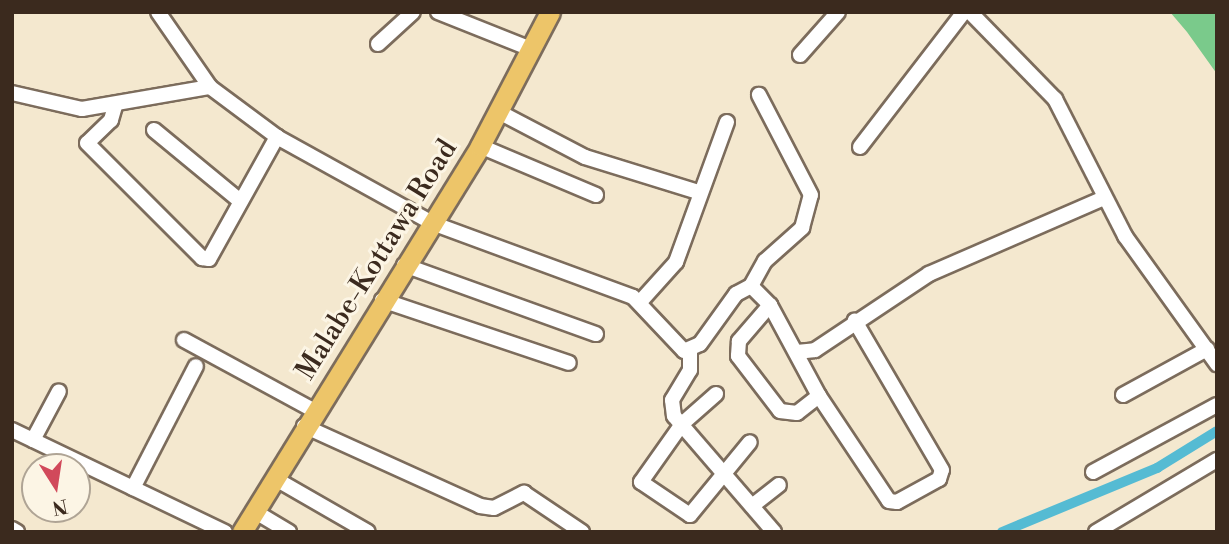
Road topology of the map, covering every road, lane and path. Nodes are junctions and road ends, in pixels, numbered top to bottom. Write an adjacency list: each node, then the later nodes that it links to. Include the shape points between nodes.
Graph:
1 (158, 12): 11 (street)
2 (413, 12): 8 (street)
3 (438, 12): 9 (street)
4 (550, 12): 9 (main road, Malabe-Kottawa Road)
5 (838, 12): 10 (street)
6 (964, 12): 20 (street)
7 (970, 12): 23 (street, via 1055,99)
8 (379, 44)
9 (531, 49): 15 (main road, Malabe-Kottawa Road)
10 (800, 55)
11 (210, 87): 14 (street); 18 (street)
12 (12, 93): 14 (street, via 82,109)
13 (759, 95): 27 (street, via 811,195 802,228 765,261)
14 (115, 106): 24 (street, via 111,120 87,143 202,258 209,259)
15 (499, 112): 19 (main road, Malabe-Kottawa Road); 21 (street, via 585,157)
16 (727, 122): 21 (street)
17 (154, 130): 24 (street)
18 (277, 137): 24 (street); 25 (street)
19 (480, 146): 22 (street); 25 (main road, Malabe-Kottawa Road)
20 (860, 147)
21 (701, 193): 29 (street, via 676,262)
22 (596, 195)
23 (1104, 198): 31 (street, via 929,274); 34 (street)
24 (240, 201)
25 (432, 223): 26 (main road, Malabe-Kottawa Road); 29 (street)
26 (404, 265): 28 (main road, Malabe-Kottawa Road); 32 (street)
27 (751, 286): 30 (street); 35 (street, via 736,294)
28 (382, 300): 37 (street); 45 (main road, Malabe-Kottawa Road)
29 (640, 302): 35 (street)
30 (770, 305): 36 (street); 43 (street, via 738,341 738,356 780,411 796,413)
31 (855, 321): 36 (street, via 814,349); 43 (street, via 939,462 939,479 889,501)
32 (596, 334)
33 (184, 340): 45 (street)
34 (1207, 349): 38 (street); 42 (street)
35 (690, 352): 46 (street, via 690,370 672,400)
36 (797, 352): 43 (street)
37 (569, 363)
38 (1217, 364)
39 (196, 366): 55 (street)
40 (60, 391): 48 (street)
41 (716, 394): 46 (street)
42 (1123, 395)
43 (819, 396)
44 (1217, 405): 52 (street)
45 (310, 419): 53 (main road, Malabe-Kottawa Road); 64 (street, via 480,506 494,508 524,493)
46 (682, 424): 51 (street); 51 (street, via 641,482 690,515)
47 (12, 430): 48 (street)
48 (33, 440): 55 (street)
49 (750, 442): 51 (street)
50 (1217, 460): 66 (street)
51 (721, 470): 56 (street)
52 (1093, 472)
53 (274, 478): 57 (main road, Malabe-Kottawa Road); 63 (street)
54 (779, 485): 56 (street)
55 (133, 488): 60 (street)
56 (752, 506): 65 (street)
57 (254, 511): 61 (main road, Malabe-Kottawa Road); 62 (street)
58 (12, 529): 59 (street)
59 (17, 532)
60 (225, 532)
61 (242, 532)
62 (289, 532)
63 (368, 532)
64 (582, 532)
65 (775, 532)
66 (1096, 532)

